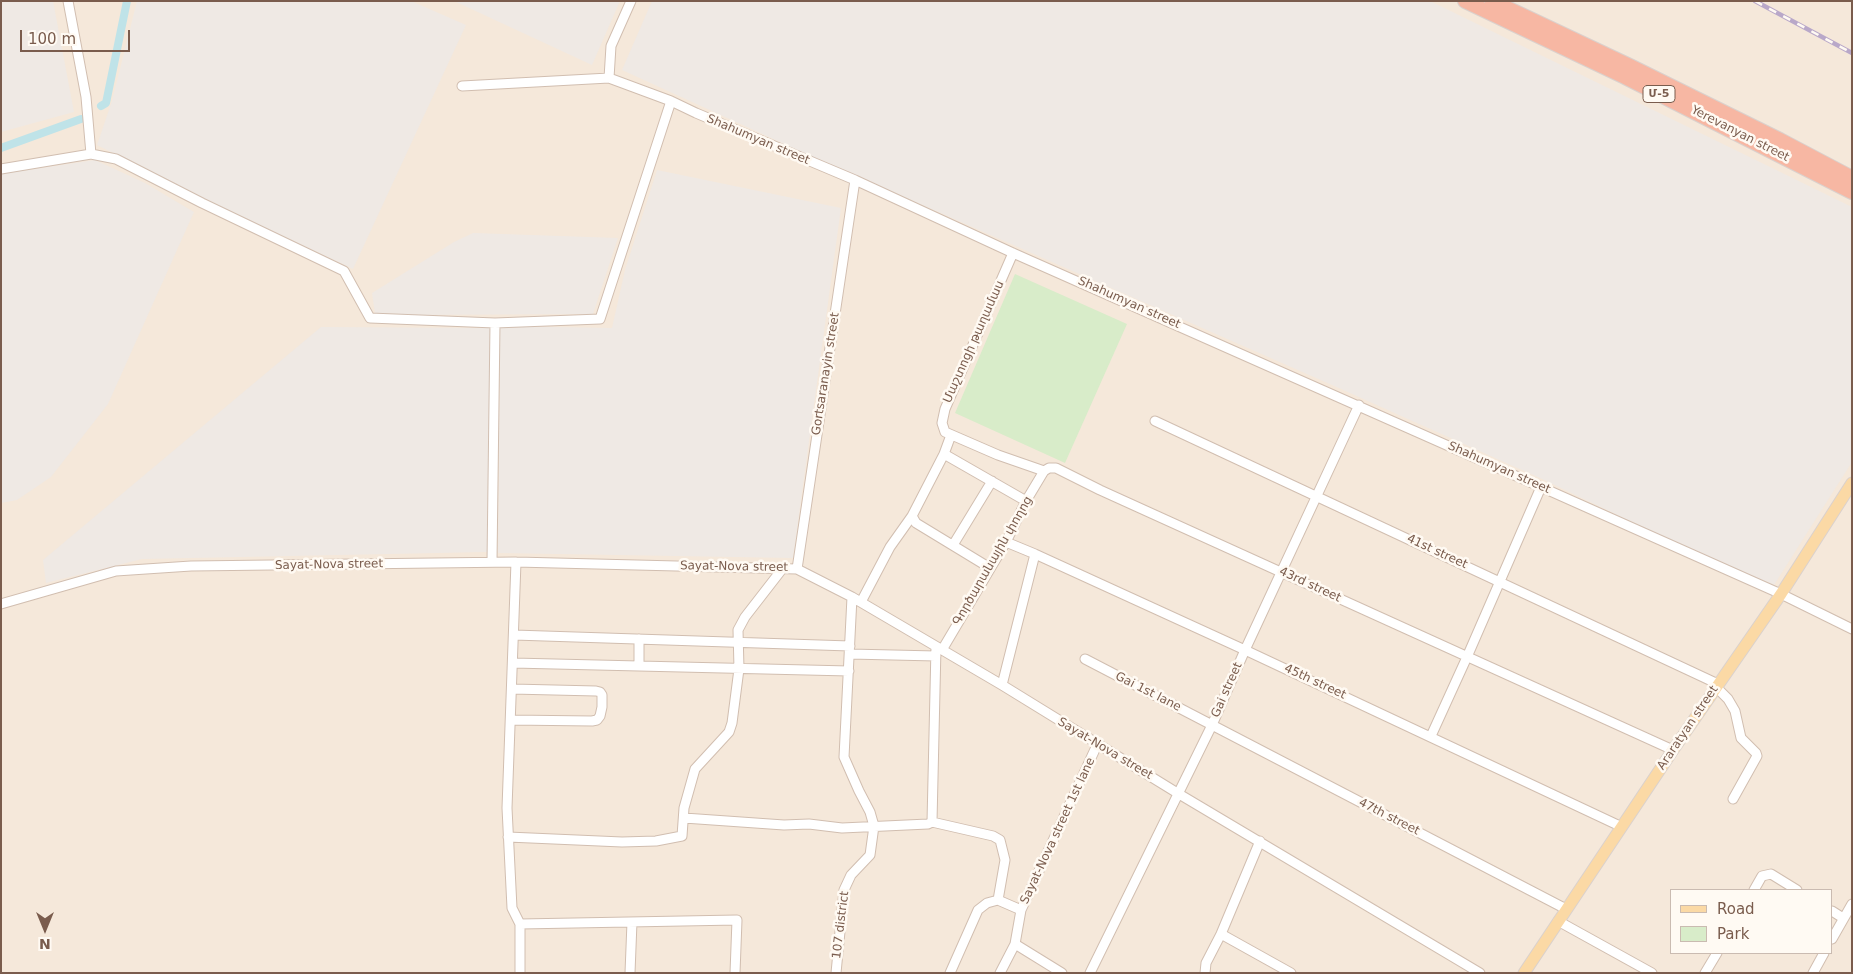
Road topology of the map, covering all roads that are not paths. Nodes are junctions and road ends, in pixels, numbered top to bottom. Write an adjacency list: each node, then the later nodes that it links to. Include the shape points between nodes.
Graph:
1 (68, 1): 9 (street, via 86,97)
2 (631, 1): 6 (street, via 611,46)
3 (1465, 1): 5 (highway, Yerevanyan street / Մ-5)
4 (1492, 1): 5 (highway, Yerevanyan street / Մ-5)
5 (1554, 36): 11 (highway, Yerevanyan street / Մ-5, via 1780,140); 13 (highway, Yerevanyan street / Մ-5)
6 (609, 78): 7 (street, Shahumyan street); 8 (street, Shahumyan street)
7 (462, 86)
8 (671, 101): 12 (street, Shahumyan street); 15 (street, via 600,319)
9 (90, 154): 10 (street); 15 (street, via 116,159 344,271 370,318)
10 (1, 169)
11 (1852, 178)
12 (855, 180): 14 (street, Shahumyan street); 34 (street, Gortsaranayin street)
13 (1852, 192)
14 (1014, 253): 16 (street, Shahumyan street); 18 (street, Մաշտոցի թաղամաս, via 945,409 942,423)
15 (495, 323): 30 (street)
16 (1360, 405): 23 (street, Shahumyan street); 24 (street, Gai street)
17 (1155, 421): 24 (street, 41st street)
18 (948, 434): 19 (street, Մաշտոցի թաղամաս); 20 (street, 43rd street)
19 (944, 454): 21 (street); 26 (street, Մաշտոցի թաղամաս)
20 (1044, 471): 25 (street, Գործարանային փողոց); 35 (street, 43rd street, via 1056,468)
21 (992, 481): 25 (street); 28 (street)
22 (1852, 483): 37 (main road, Araratyan street)
23 (1541, 486): 36 (street); 37 (street, Shahumyan street)
24 (1317, 497): 35 (street, Gai street); 36 (street, 41st street)
25 (1026, 501): 27 (street, Գործարանային փողոց)
26 (912, 516): 28 (street, via 916,523); 39 (street, Մաշտոցի թաղամաս, via 890,547)
27 (1006, 542): 29 (street, 45th street); 33 (street, Գործարանային փողոց)
28 (953, 545): 33 (street)
29 (1035, 554): 46 (street, 45th street); 54 (street)
30 (492, 562): 31 (street, Sayat-Nova street); 40 (street, Sayat-Nova street, via 191,566 116,571)
31 (516, 562): 32 (street, Sayat-Nova street); 42 (street)
32 (783, 568): 34 (street, Sayat-Nova street); 44 (street, via 745,618 738,630)
33 (990, 568): 47 (street, Գործարանային փողոց)
34 (797, 569): 38 (street, Sayat-Nova street)
35 (1282, 573): 46 (street, Gai street); 48 (street, 43rd street)
36 (1500, 581): 48 (street); 55 (street, 41st street)
37 (1781, 594): 41 (street); 55 (main road, Araratyan street)
38 (852, 596): 39 (street, Sayat-Nova street); 45 (street)
39 (860, 602): 47 (street, Sayat-Nova street)
40 (1, 604)
41 (1852, 629)
42 (514, 635): 43 (street); 50 (street)
43 (639, 639): 44 (street); 51 (street)
44 (737, 641): 45 (street); 52 (street)
45 (850, 650): 47 (street); 53 (street)
46 (1245, 650): 58 (street, Gai street); 59 (street, 45th street)
47 (938, 651): 54 (street, Sayat-Nova street); 65 (street)
48 (1467, 657): 59 (street); 61 (street, 43rd street)
49 (1085, 659): 58 (street, Gai 1st lane)
50 (513, 663): 51 (street); 56 (street)
51 (639, 666): 52 (street)
52 (738, 669): 53 (street); 64 (street, via 729,732 695,768 686,797)
53 (848, 671): 66 (street, via 844,757)
54 (1002, 685): 60 (street, Sayat-Nova street)
55 (1717, 686): 61 (main road, Araratyan street); 63 (street, via 1734,711 1741,738 1757,756)
56 (512, 689): 57 (street); 57 (street, via 596,691 600,692 602,701 597,720)
57 (511, 720): 68 (street)
58 (1212, 725): 62 (street, Gai street); 74 (street, 47th street)
59 (1430, 736): 67 (street, 45th street)
60 (1097, 745): 62 (street, Sayat-Nova street); 75 (street, Sayat-Nova street 1st lane)
61 (1673, 750): 67 (main road, Araratyan street)
62 (1179, 794): 69 (street, Sayat-Nova street); 93 (street, Gai street)
63 (1733, 799)
64 (684, 818): 66 (street, via 842,828); 68 (street, via 682,836 656,841)
65 (932, 822): 66 (street); 72 (street, via 1000,840 1004,860)
66 (874, 826): 89 (street, 107 district, via 870,855 851,875 844,890)
67 (1622, 827): 74 (main road, Araratyan street)
68 (508, 837): 80 (street, via 512,908)
69 (1260, 841): 81 (street); 96 (street, Sayat-Nova street)
70 (1755, 889): 71 (street, via 1762,876 1771,874)
71 (1795, 889)
72 (998, 900): 75 (street); 90 (street, via 978,910)
73 (1852, 904): 77 (street)
74 (1566, 909): 78 (main road, Araratyan street)
75 (1021, 910): 83 (street, Sayat-Nova street 1st lane)
76 (1833, 912): 77 (street)
77 (1843, 918): 82 (street)
78 (1558, 921): 97 (main road, Araratyan street); 98 (street)
79 (632, 922): 80 (street); 87 (street); 88 (street, via 737,920)
80 (520, 924): 86 (street)
81 (1221, 934): 94 (street, via 1206,963); 95 (street)
82 (1833, 937)
83 (1015, 944): 91 (street, Sayat-Nova street 1st lane); 92 (street)
84 (1716, 954): 99 (street)
85 (1823, 954): 100 (street)
86 (520, 973)
87 (630, 973)
88 (735, 973)
89 (836, 973)
90 (950, 973)
91 (1000, 973)
92 (1062, 973)
93 (1090, 973)
94 (1205, 973)
95 (1291, 973)
96 (1480, 973)
97 (1524, 973)
98 (1652, 973)
99 (1706, 973)
100 (1813, 973)

